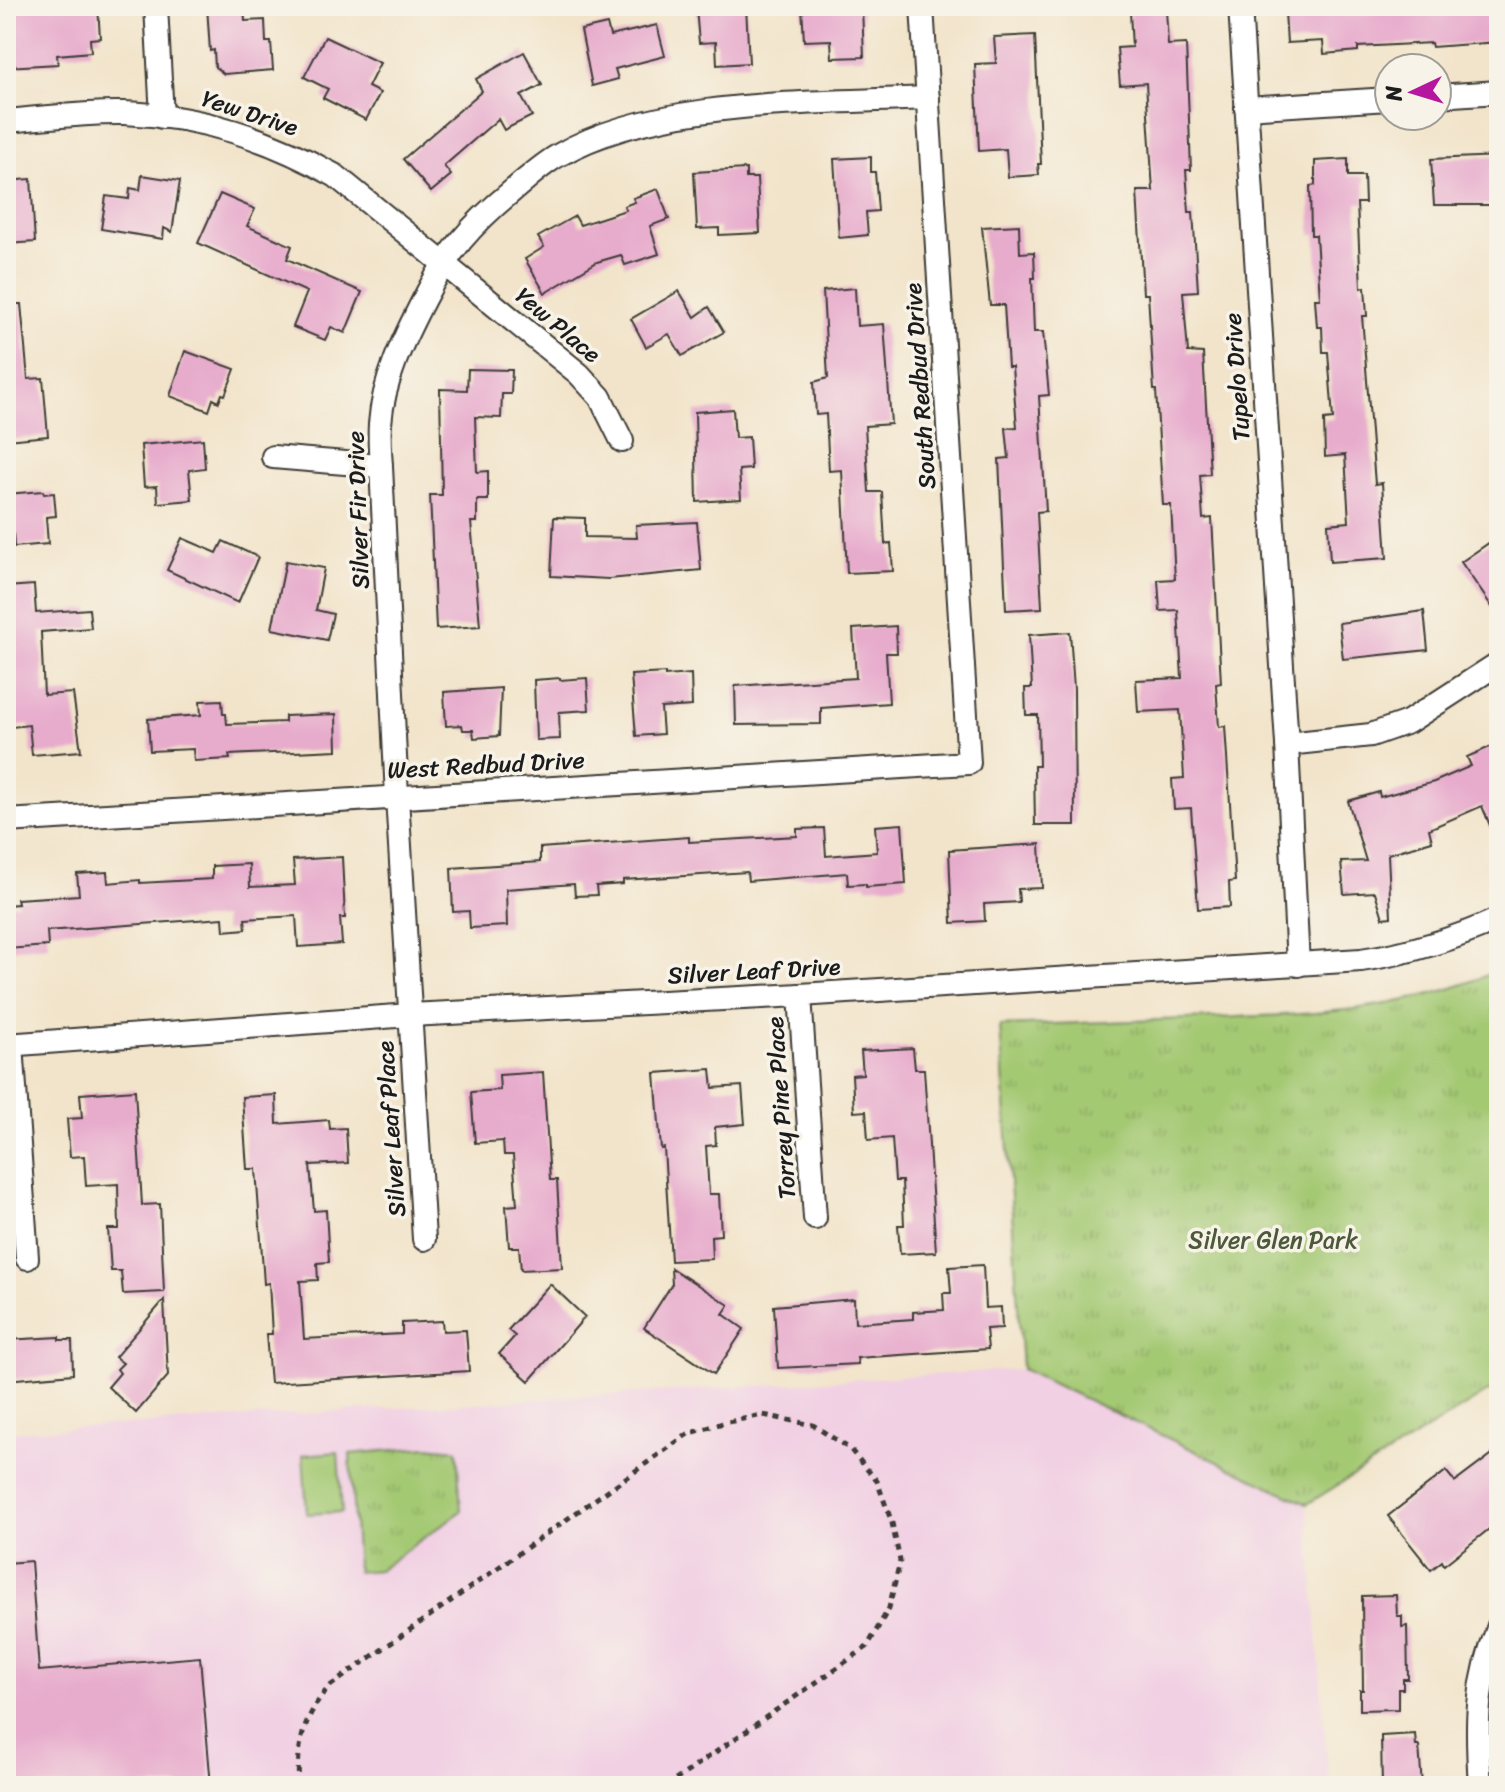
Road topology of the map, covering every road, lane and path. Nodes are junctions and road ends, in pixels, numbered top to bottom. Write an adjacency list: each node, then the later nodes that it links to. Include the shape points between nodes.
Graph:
1 (156, 6): 9 (street)
2 (922, 6): 6 (street, South Redbud Drive)
3 (1240, 6): 8 (street, Tupelo Drive)
4 (1499, 92): 5 (street)
5 (1453, 95)
6 (928, 98): 11 (street, Silver Fir Drive, via 707,112 604,135 541,167 494,205); 17 (street, South Redbud Drive)
7 (1373, 100): 8 (street)
8 (1246, 108): 16 (street, Tupelo Drive)
9 (162, 117): 10 (street, Yew Drive, via 107,113); 11 (street, Yew Drive, via 206,123 293,152 336,176)
10 (6, 121)
11 (443, 262): 12 (street, Yew Place, via 579,374 600,397); 14 (street, Silver Fir Drive, via 401,344 385,394)
12 (622, 441)
13 (273, 457): 14 (street)
14 (381, 466): 18 (street, Silver Fir Drive)
15 (1499, 663): 16 (street, via 1408,722 1371,735)
16 (1287, 744): 21 (street, Tupelo Drive)
17 (969, 763): 18 (street, West Redbud Drive)
18 (397, 797): 19 (street, West Redbud Drive); 23 (street, Silver Fir Drive)
19 (6, 821)
20 (1499, 919): 21 (street, Silver Leaf Drive, via 1393,955)
21 (1298, 965): 22 (street, Silver Leaf Drive)
22 (800, 995): 23 (street, Silver Leaf Drive); 25 (street, Torrey Pine Place)
23 (410, 1015): 24 (street, Silver Leaf Drive); 26 (street, Silver Leaf Place)
24 (9, 1045): 27 (street)
25 (815, 1218)
26 (424, 1239)
27 (27, 1258)
28 (1499, 1626): 31 (street, via 1477,1708)
29 (299, 1786): 30 (path, via 300,1742 313,1705 330,1686 688,1434 763,1415 813,1425 850,1449 877,1481 900,1561 889,1608 867,1647)
30 (667, 1786)
31 (1480, 1786)

